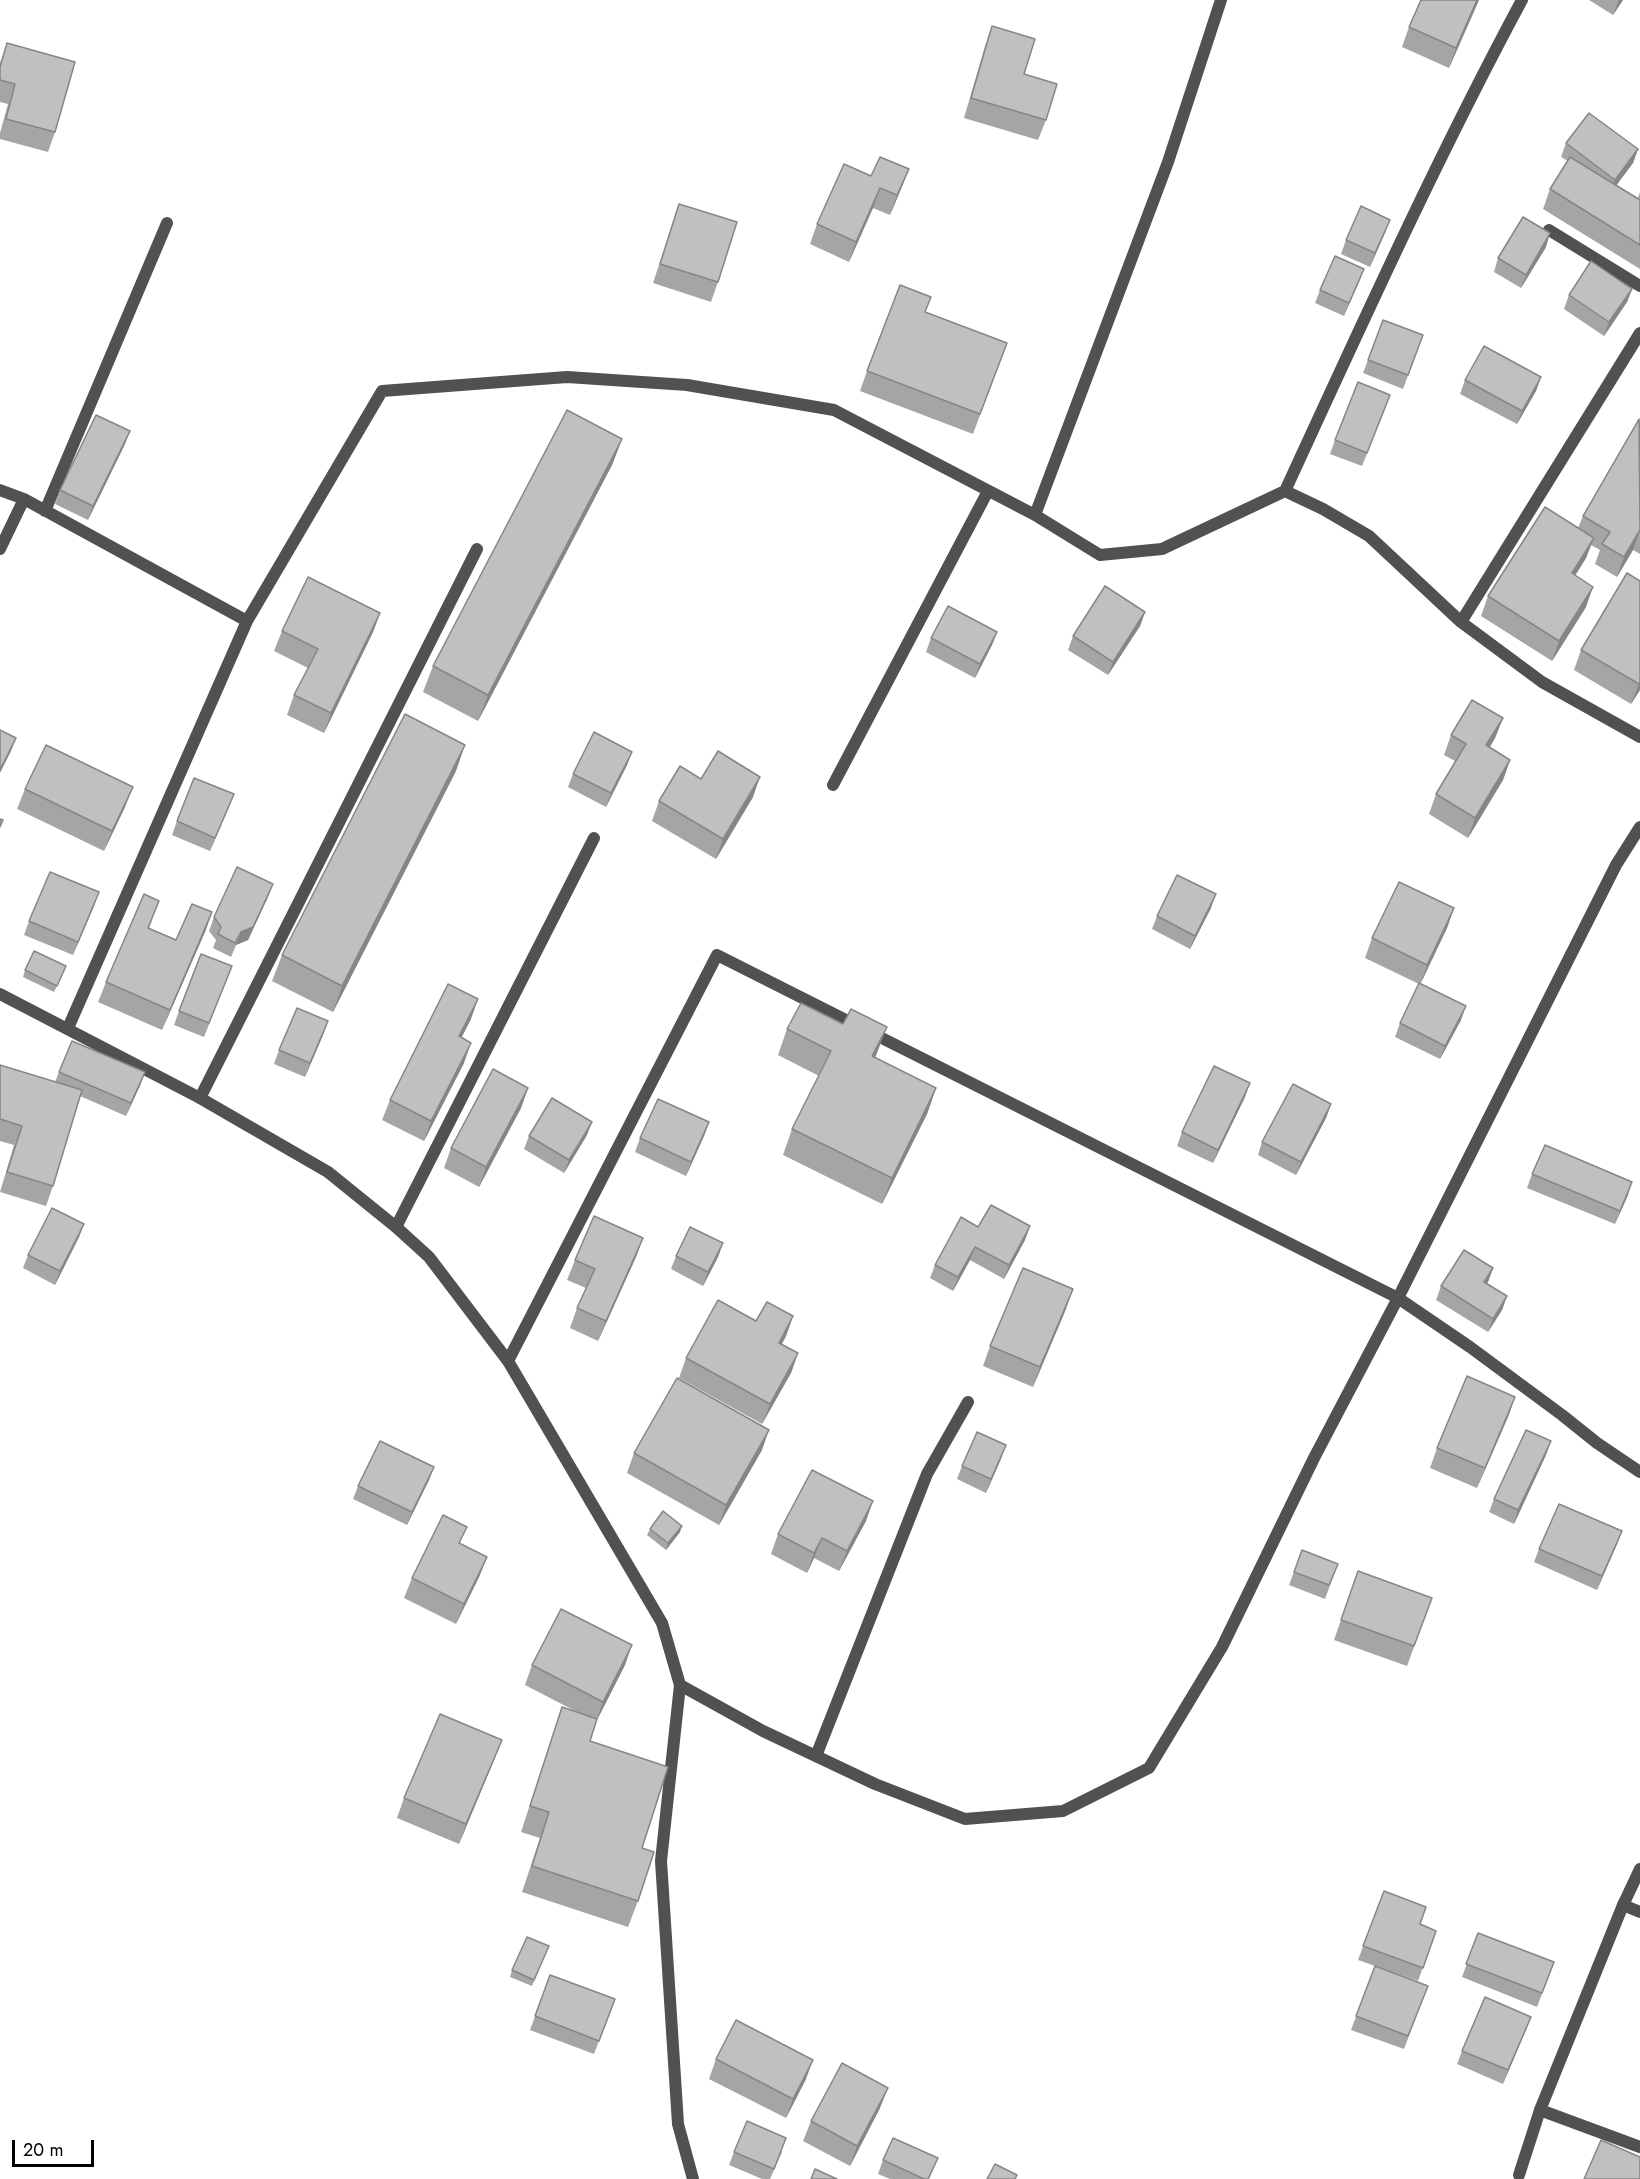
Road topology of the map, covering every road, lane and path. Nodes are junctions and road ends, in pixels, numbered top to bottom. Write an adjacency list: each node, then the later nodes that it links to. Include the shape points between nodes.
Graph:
1 (1221, 0): 12 (street, via 1168,162)
2 (1522, 0): 9 (street, via 1366,315)
3 (167, 223): 11 (street)
4 (1550, 230): 5 (street)
5 (1640, 286)
6 (1640, 333): 16 (street)
7 (0, 490): 10 (street)
8 (988, 491): 12 (street); 15 (street, via 834,411 687,385 567,377 382,391); 18 (street)
9 (1285, 491): 12 (street, via 1162,549 1100,555); 16 (street, via 1369,536)
10 (24, 499): 11 (street); 13 (street)
11 (45, 511): 15 (street)
12 (1035, 515)
13 (0, 549)
14 (477, 549): 23 (street)
15 (248, 621): 22 (street)
16 (1461, 622): 17 (street, via 1542,682)
17 (1640, 737)
18 (833, 785)
19 (1640, 827): 25 (street, via 1616,865)
20 (594, 838): 24 (street)
21 (0, 994): 22 (street)
22 (68, 1028): 23 (street)
23 (200, 1098): 24 (street, via 328,1172)
24 (396, 1227): 26 (street, via 429,1257)
25 (1398, 1298): 26 (street, via 717,955); 28 (street); 30 (street, via 1222,1647 1149,1768 1064,1811 965,1819)
26 (508, 1360): 29 (street, via 662,1623)
27 (968, 1402): 30 (street, via 927,1474)
28 (1640, 1472)
29 (680, 1685): 30 (street); 37 (street, via 662,1862 678,2124)
30 (816, 1756)
31 (1640, 1869): 32 (street)
32 (1623, 1905): 33 (street); 34 (street)
33 (1640, 1912)
34 (1540, 2110): 35 (street); 36 (street)
35 (1640, 2147)
36 (1519, 2175)
37 (693, 2179)

